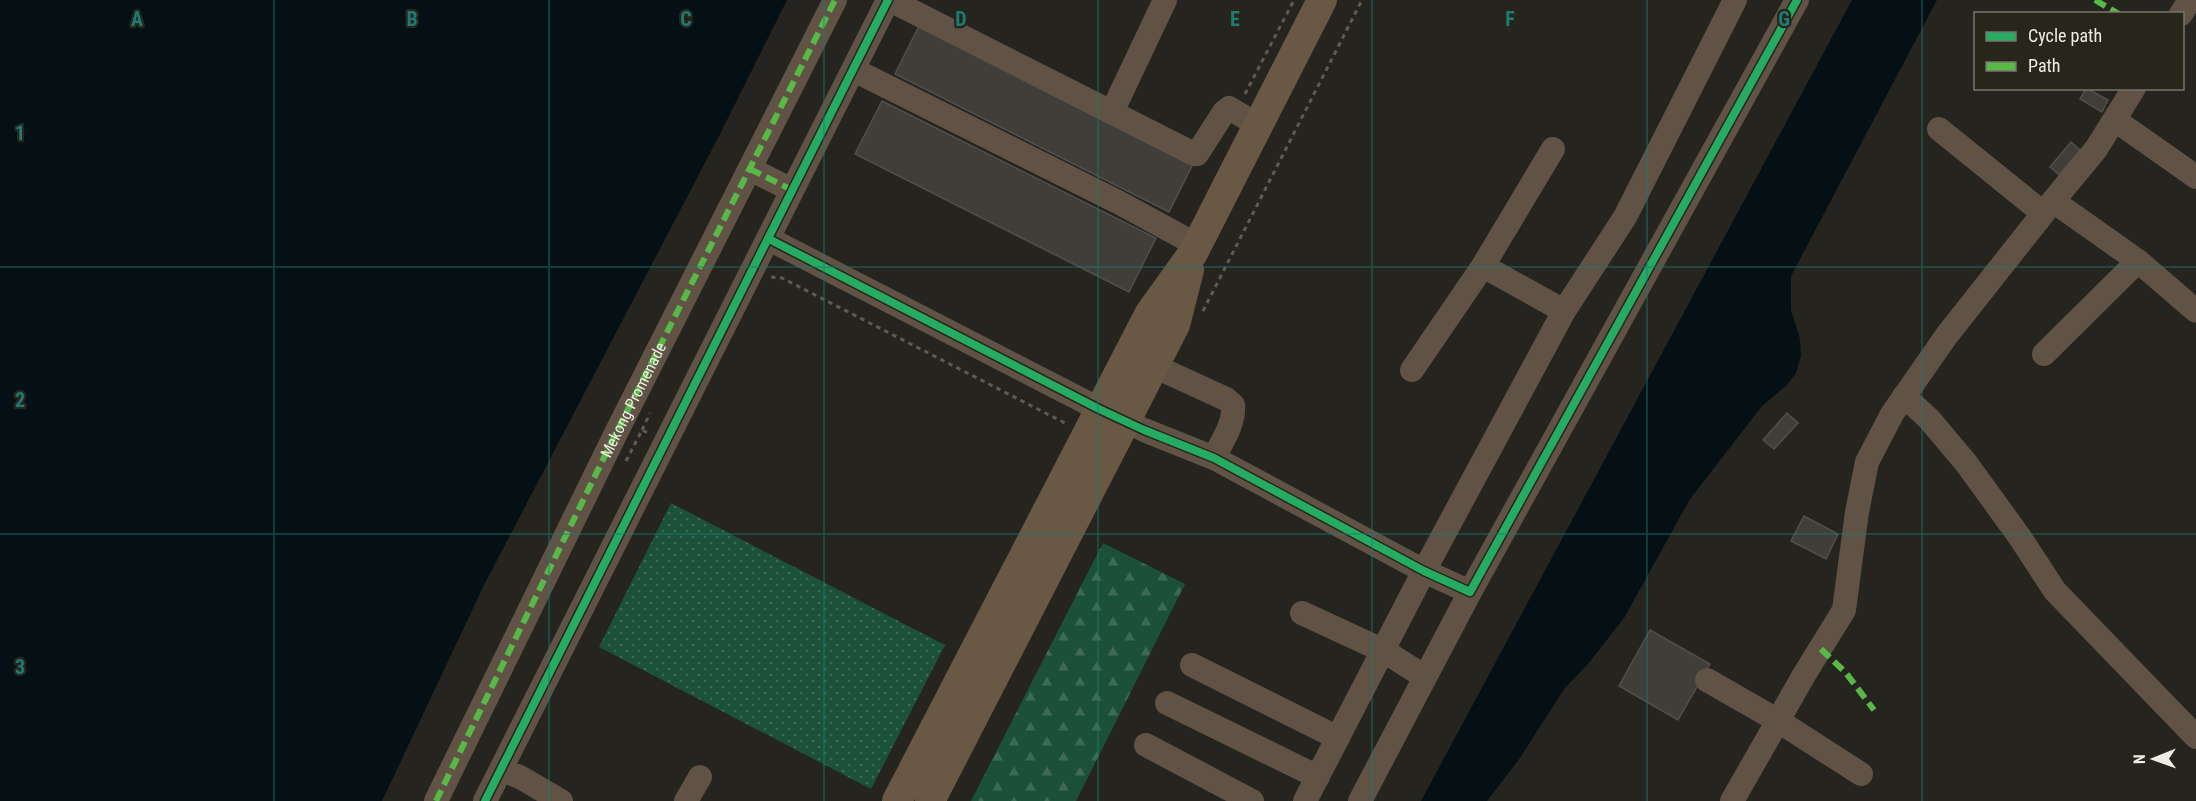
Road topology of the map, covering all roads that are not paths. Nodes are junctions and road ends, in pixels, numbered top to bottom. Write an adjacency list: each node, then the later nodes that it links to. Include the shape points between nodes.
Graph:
1 (835, 0): 14 (street, Mekong Promenade)
2 (889, 0): 7 (street); 9 (street)
3 (1165, 0): 9 (street)
4 (1322, 0): 10 (main road)
5 (1797, 0): 31 (street)
6 (1730, 2): 22 (street, via 1625,217)
7 (854, 70): 16 (street); 19 (street, via 1118,202)
8 (2133, 90): 11 (street)
9 (1112, 112): 10 (street, via 1194,154 1229,108)
10 (1247, 119): 19 (main road)
11 (2115, 120): 15 (street); 17 (street)
12 (1939, 129): 17 (street)
13 (1553, 149): 21 (street)
14 (750, 169): 16 (street); 46 (street, Mekong Promenade)
15 (2196, 177)
16 (792, 190): 18 (street)
17 (2048, 207): 20 (street); 27 (street)
18 (769, 239): 28 (street); 42 (street)
19 (1195, 249): 25 (main road, via 1175,325); 28 (main road, via 1150,313)
20 (2138, 261): 23 (street); 24 (street)
21 (1483, 266): 22 (street); 26 (street)
22 (1564, 310): 30 (street)
23 (2196, 311)
24 (2044, 354)
25 (1154, 366): 28 (main road); 29 (street, via 1233,405 1230,424)
26 (1412, 370)
27 (1904, 396): 38 (street, via 1867,462 1844,610); 39 (street, via 1966,462 2055,591)
28 (1112, 414): 29 (street); 50 (main road); 51 (main road)
29 (1214, 458): 30 (street)
30 (1424, 571): 31 (street); 33 (street)
31 (1470, 592): 35 (street)
32 (1302, 613): 33 (street)
33 (1384, 651): 35 (street); 40 (street)
34 (1192, 665): 40 (street)
35 (1425, 677): 54 (street)
36 (1707, 680): 38 (street)
37 (1167, 704): 45 (street)
38 (1777, 720): 43 (street); 55 (street)
39 (2196, 737)
40 (1338, 738): 45 (street)
41 (1146, 745): 52 (street)
42 (501, 770): 47 (street); 48 (street)
43 (1860, 774)
44 (700, 777): 49 (street)
45 (1318, 777): 53 (street)
46 (436, 801)
47 (485, 801)
48 (561, 801)
49 (687, 801)
50 (897, 801)
51 (930, 801)
52 (1252, 801)
53 (1305, 801)
54 (1360, 801)
55 (1732, 801)

